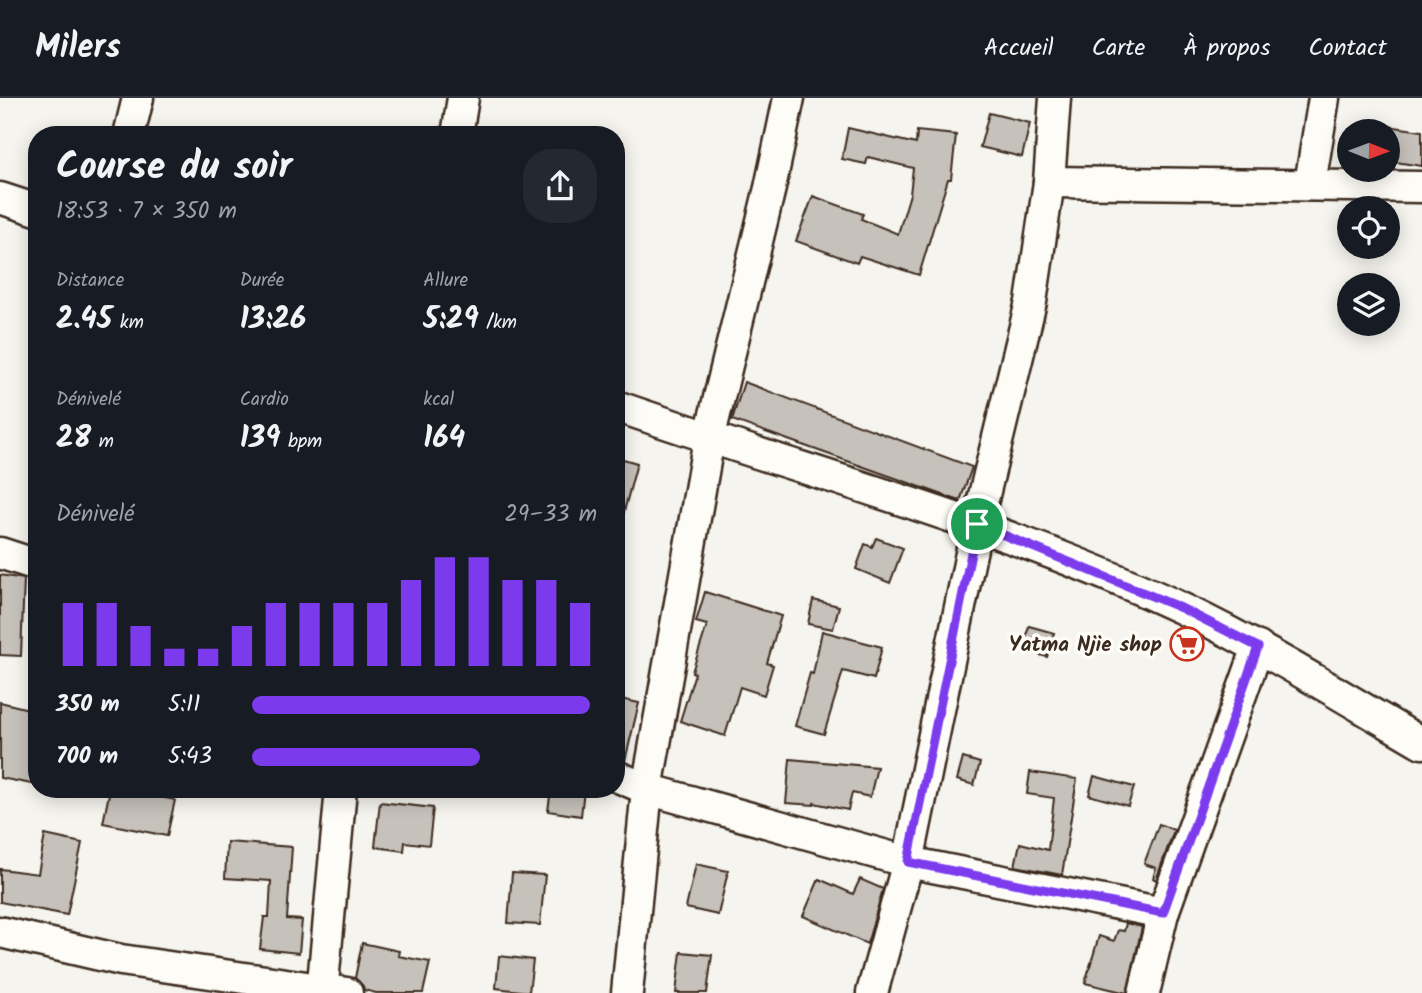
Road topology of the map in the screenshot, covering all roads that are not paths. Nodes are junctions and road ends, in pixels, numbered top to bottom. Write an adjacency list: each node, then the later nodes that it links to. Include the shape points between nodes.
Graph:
1 (138, 98): 6 (street)
2 (463, 98): 7 (street)
3 (789, 98): 14 (street)
4 (1055, 98): 8 (street)
5 (1324, 98): 9 (street)
6 (131, 126)
7 (458, 126)
8 (1049, 182): 9 (street); 15 (street, via 1031,302)
9 (1310, 184): 10 (street)
10 (1422, 187)
11 (0, 199): 12 (street)
12 (28, 207)
13 (625, 409): 14 (street)
14 (709, 439): 15 (street); 21 (street)
15 (977, 524): 18 (street, via 1181,608); 23 (street)
16 (0, 553): 17 (street)
17 (28, 562)
18 (1258, 647): 19 (street); 24 (street)
19 (1422, 743)
20 (625, 780): 21 (street)
21 (648, 789): 23 (street); 27 (street)
22 (341, 798): 26 (street)
23 (908, 862): 24 (street); 28 (street)
24 (1163, 913): 29 (street)
25 (0, 932): 26 (street, via 121,960)
26 (330, 992)
27 (627, 993)
28 (872, 993)
29 (1144, 993)

